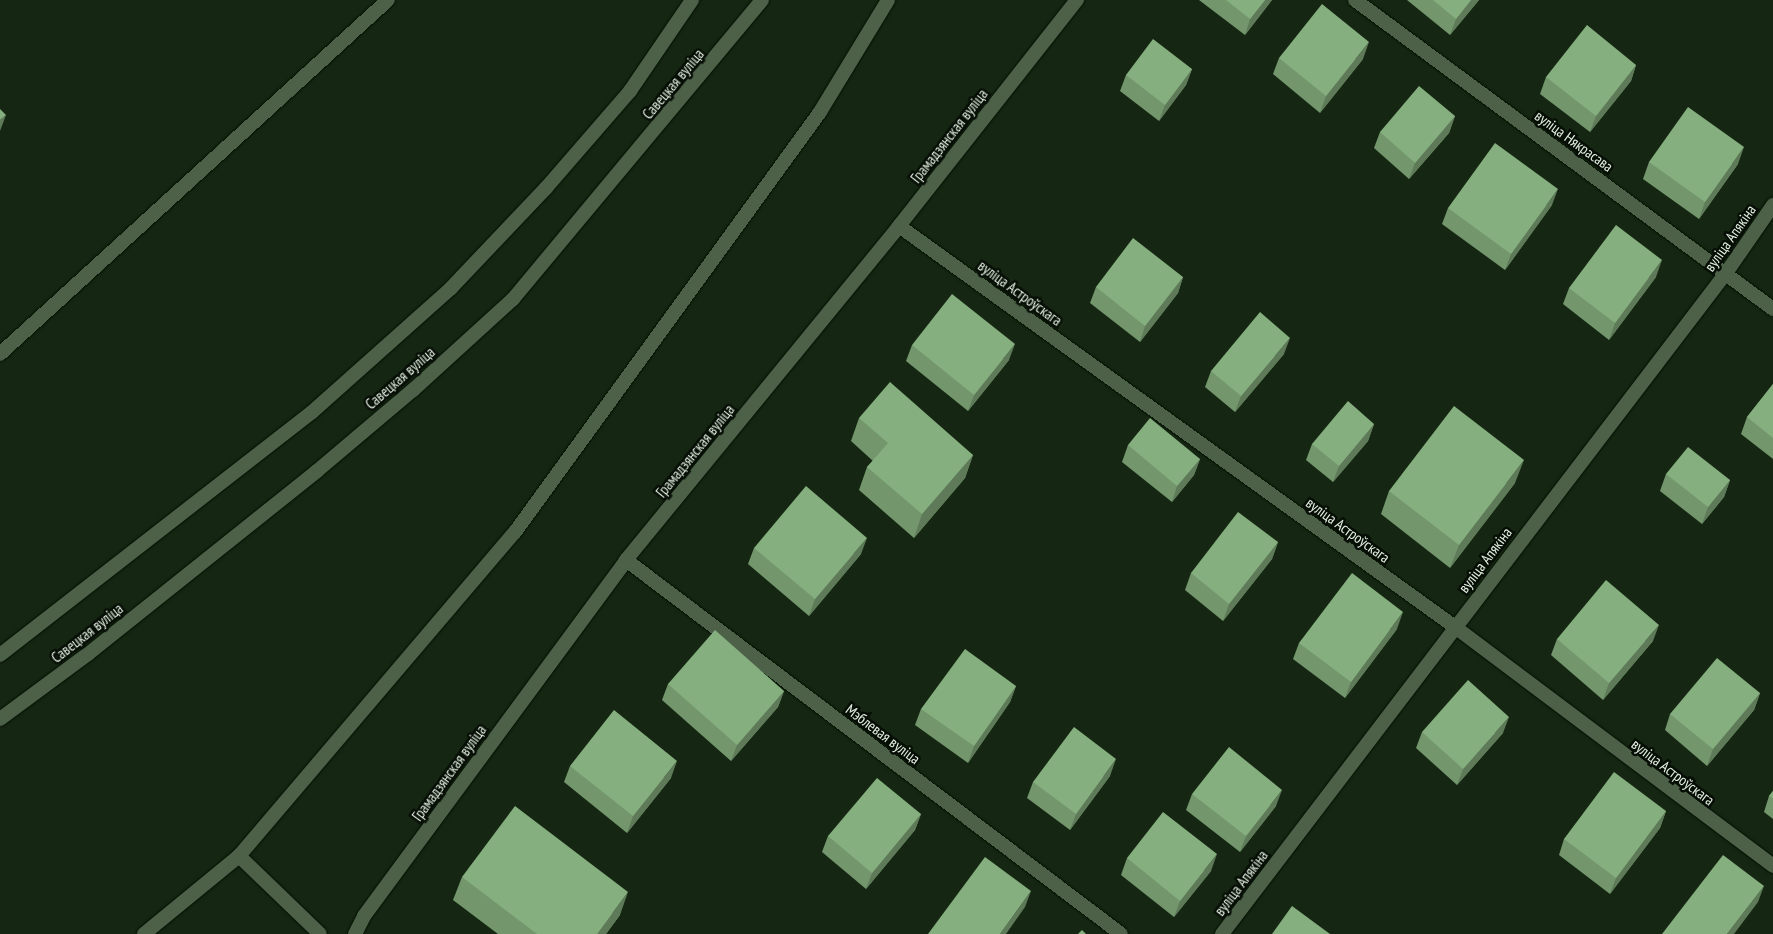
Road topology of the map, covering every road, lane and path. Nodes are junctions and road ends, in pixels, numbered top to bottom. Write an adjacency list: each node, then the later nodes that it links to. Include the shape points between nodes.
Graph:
1 (388, 0): 11 (street)
2 (692, 0): 14 (street, Савецкая вуліца, via 630,91 546,188 451,288 312,412)
3 (762, 0): 15 (street, Савецкая вуліца, via 513,299 317,471 88,654)
4 (888, 0): 16 (street, via 820,112 515,532)
5 (1077, 0): 8 (street, Грамадзянская вуліца)
6 (1355, 0): 9 (street, вуліца Някрасава)
7 (1773, 205): 9 (street, вуліца Апякіна)
8 (899, 226): 12 (street, Грамадзянская вуліца); 13 (street, вуліца Астроўскага)
9 (1726, 273): 10 (street, вуліца Някрасава); 13 (street, вуліца Апякіна)
10 (1773, 309)
11 (0, 354)
12 (626, 560): 20 (street, Грамадзянская вуліца, via 364,916); 21 (street, Мэблевая вуліца)
13 (1455, 627): 17 (street, вуліца Астроўскага); 22 (street, вуліца Апякіна)
14 (0, 655)
15 (0, 719)
16 (239, 856): 18 (street); 19 (street)
17 (1773, 866)
18 (144, 934)
19 (320, 934)
20 (355, 934)
21 (1120, 934)
22 (1222, 934)

